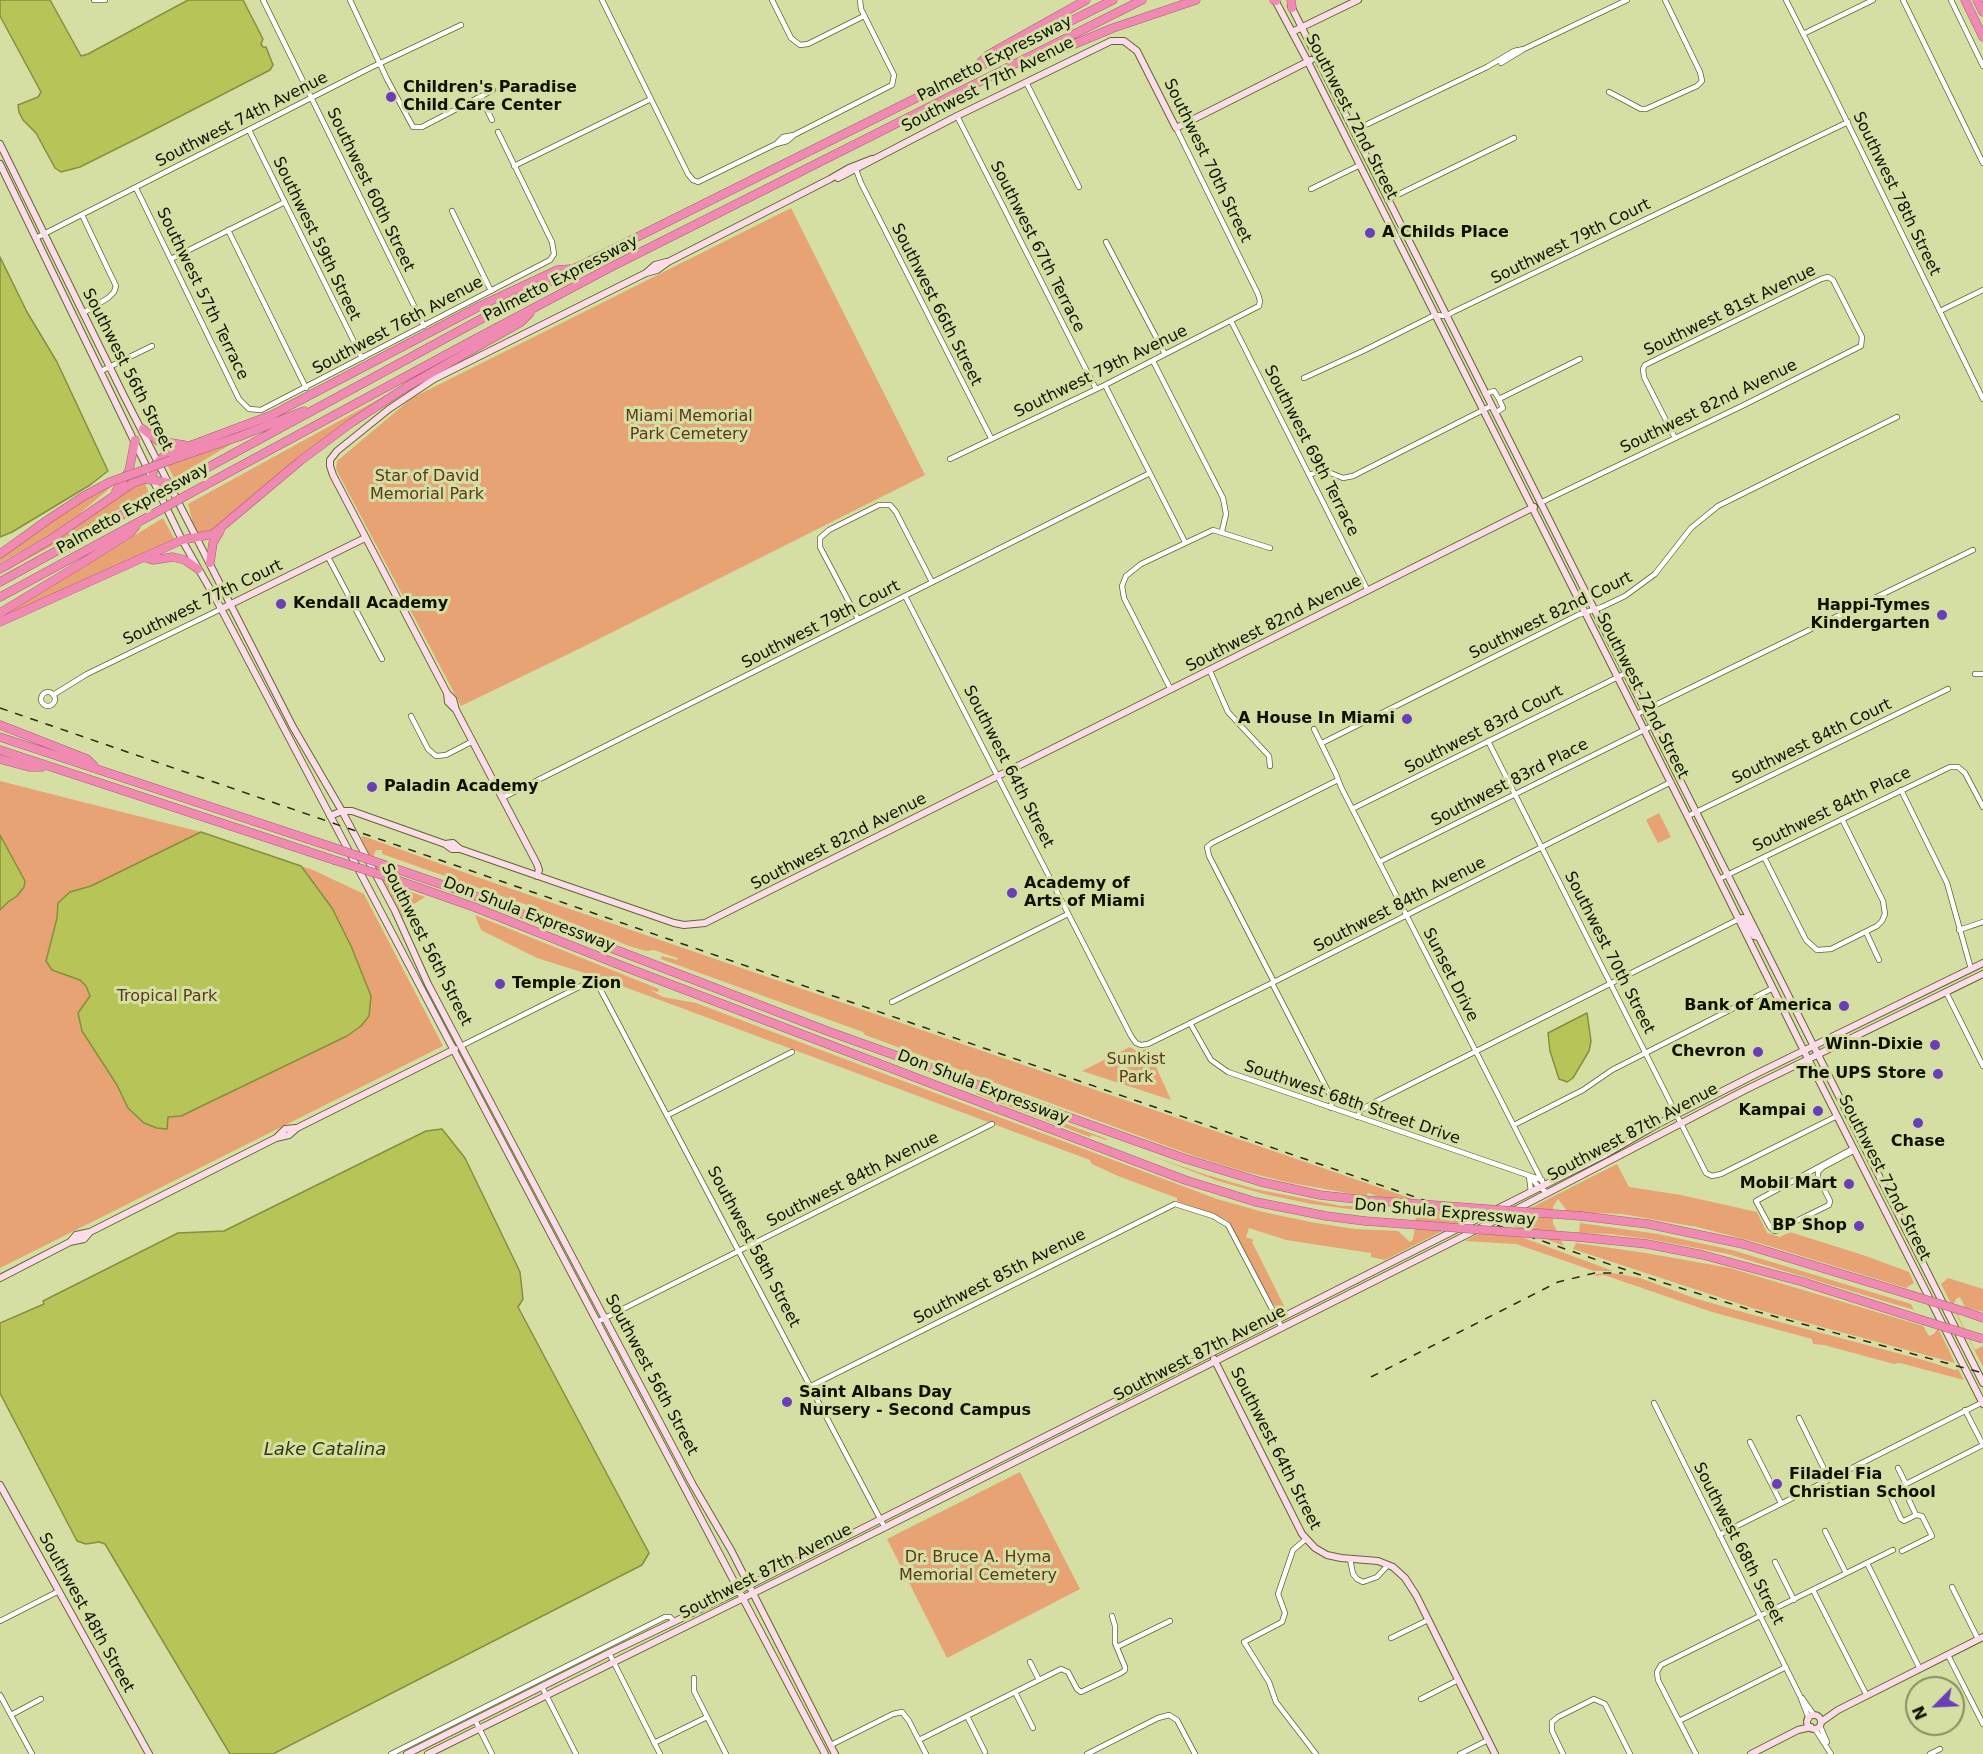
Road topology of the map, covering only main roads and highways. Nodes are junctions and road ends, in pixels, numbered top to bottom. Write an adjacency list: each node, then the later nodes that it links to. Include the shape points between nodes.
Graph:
1 (1086, 0): 18 (highway, via 988,55)
2 (1113, 0): 18 (highway, Palmetto Expressway)
3 (1142, 0): 16 (highway, Palmetto Expressway)
4 (1196, 0): 16 (highway, via 1043,57)
5 (1275, 0): 12 (main road, Southwest 72nd Street)
6 (1358, 0): 11 (main road)
7 (1965, 0): 13 (highway)
8 (1977, 0): 10 (highway)
9 (1290, 3): 11 (main road, Southwest 72nd Street)
10 (1983, 12)
11 (1302, 28): 12 (main road); 15 (main road, Southwest 72nd Street)
12 (1292, 32): 17 (main road, Southwest 72nd Street)
13 (1983, 37)
14 (1118, 40): 17 (main road, Southwest 70th Street, via 1137,51 1176,128); 40 (main road, Southwest 77th Avenue, via 1100,45 668,262 655,265 417,390 330,460 332,472)
15 (1317, 58): 17 (main road); 19 (main road, Southwest 72nd Street)
16 (1024, 59): 24 (highway, Palmetto Expressway)
17 (1308, 62): 20 (main road, Southwest 72nd Street)
18 (974, 69): 23 (highway, Palmetto Expressway)
19 (1353, 131): 20 (main road); 35 (main road, Southwest 72nd Street)
20 (1345, 135): 36 (main road, Southwest 72nd Street)
21 (0, 144): 25 (main road, Southwest 56th Street)
22 (0, 164): 26 (main road, Southwest 56th Street)
23 (575, 268): 27 (highway, Palmetto Expressway); 30 (highway, via 557,270 506,293 278,412)
24 (535, 307): 37 (highway, Palmetto Expressway, bridge); 38 (highway, via 521,322 343,428)
25 (83, 313): 26 (main road); 28 (main road, Southwest 56th Street)
26 (75, 317): 29 (main road, Southwest 56th Street)
27 (314, 408): 42 (highway, bridge, via 105,485); 47 (highway, Palmetto Expressway, bridge)
28 (143, 429): 30 (highway, via 164,443); 31 (main road, Southwest 56th Street)
29 (135, 440): 32 (main road, Southwest 56th Street); 34 (highway, via 129,471)
30 (189, 446): 31 (highway)
31 (158, 460): 32 (highway); 33 (main road, Southwest 56th Street)
32 (152, 479): 33 (highway); 34 (highway, via 137,481); 41 (main road, Southwest 56th Street)
33 (170, 483): 39 (main road, Southwest 56th Street)
34 (111, 497): 45 (highway)
35 (1540, 503): 36 (main road, Southwest 82nd Avenue); 59 (main road, Southwest 72nd Street)
36 (1532, 508): 60 (main road, Southwest 72nd Street); 63 (main road, Southwest 82nd Avenue, via 713,920 695,925 674,923)
37 (142, 520): 48 (highway, Palmetto Expressway); 51 (highway, via 130,533)
38 (221, 529): 39 (highway); 44 (highway, via 213,543)
39 (197, 538): 41 (highway); 44 (main road, Southwest 56th Street)
40 (365, 538): 49 (main road, Southwest 77th Court); 63 (main road, via 447,693 448,702 456,710 537,864)
41 (182, 540): 43 (highway); 46 (main road, Southwest 56th Street)
42 (0, 554)
43 (146, 558): 46 (highway, via 173,557); 52 (highway)
44 (210, 563): 49 (main road, Southwest 56th Street)
45 (0, 569)
46 (198, 569): 50 (main road, Southwest 56th Street)
47 (0, 582)
48 (0, 597)
49 (230, 605): 50 (main road, Southwest 77th Court); 61 (main road, Southwest 56th Street)
50 (221, 609): 62 (main road, Southwest 56th Street)
51 (0, 613)
52 (0, 622)
53 (0, 725): 58 (highway, via 87,759)
54 (0, 737): 58 (highway, Don Shula Expressway)
55 (0, 750): 57 (highway, Don Shula Expressway)
56 (0, 759): 57 (highway, via 29,767)
57 (50, 767): 93 (highway, Don Shula Expressway, bridge, via 474,907 1185,1180 1256,1202 1365,1221 1647,1244 1803,1282)
58 (95, 767): 92 (highway, Don Shula Expressway, bridge, via 478,897 830,1032 1261,1182 1365,1200 1648,1224 1725,1239)
59 (1679, 778): 60 (main road); 65 (main road, Southwest 72nd Street)
60 (1671, 782): 64 (main road, Southwest 72nd Street)
61 (342, 811): 62 (main road); 63 (main road); 71 (main road, Southwest 56th Street)
62 (330, 816): 73 (main road, Southwest 56th Street)
63 (537, 876)
64 (1739, 919): 65 (main road, via 1743,918 1754,936); 74 (main road, Southwest 72nd Street)
65 (1760, 937): 72 (main road, Southwest 72nd Street)
66 (1983, 963): 67 (main road, Southwest 87th Avenue)
67 (1971, 969): 68 (main road); 69 (main road, Southwest 87th Avenue)
68 (1981, 975): 70 (main road, Southwest 87th Avenue)
69 (1888, 1010): 70 (main road); 72 (main road, Southwest 87th Avenue)
70 (1893, 1018): 75 (main road, Southwest 87th Avenue)
71 (461, 1046): 73 (main road); 81 (main road, Southwest 56th Street)
72 (1814, 1046): 74 (main road, Southwest 87th Avenue); 75 (main road, Southwest 72nd Street)
73 (453, 1050): 82 (main road, Southwest 56th Street); 91 (main road, via 288,1135 90,1232 76,1235 70,1242)
74 (1804, 1051): 76 (main road, Southwest 72nd Street); 79 (main road, Southwest 87th Avenue)
75 (1818, 1054): 76 (main road, Southwest 87th Avenue); 77 (main road, Southwest 72nd Street)
76 (1808, 1059): 78 (main road, Southwest 72nd Street); 80 (main road, Southwest 87th Avenue)
77 (1854, 1128): 78 (main road); 83 (main road, Southwest 72nd Street)
78 (1846, 1132): 84 (main road, Southwest 72nd Street)
79 (1606, 1154): 80 (main road); 85 (main road, Southwest 87th Avenue)
80 (1618, 1158): 86 (main road, Southwest 87th Avenue)
81 (528, 1173): 82 (main road); 102 (main road, Southwest 56th Street)
82 (520, 1177): 104 (main road, Southwest 56th Street)
83 (1880, 1177): 84 (main road); 87 (main road, Southwest 72nd Street)
84 (1871, 1181): 89 (main road, Southwest 72nd Street)
85 (1542, 1184): 86 (main road); 88 (main road, Southwest 87th Avenue)
86 (1548, 1193): 90 (main road, Southwest 87th Avenue)
87 (1916, 1248): 89 (main road); 98 (main road, Southwest 72nd Street)
88 (1411, 1252): 90 (main road); 94 (main road, Southwest 87th Avenue)
89 (1907, 1252): 101 (main road, Southwest 72nd Street)
90 (1415, 1261): 96 (main road, Southwest 87th Avenue)
91 (0, 1278)
92 (1983, 1318)
93 (1983, 1339)
94 (1211, 1353): 95 (main road, Southwest 87th Avenue); 96 (main road, Southwest 64th Street)
95 (1192, 1362): 97 (main road); 99 (main road, Southwest 87th Avenue)
96 (1215, 1362): 97 (main road, Southwest 87th Avenue); 125 (main road, Southwest 64th Street, via 1306,1539 1327,1555 1369,1559 1398,1571 1428,1620)
97 (1196, 1371): 100 (main road, Southwest 87th Avenue)
98 (1983, 1383)
99 (1132, 1393): 100 (main road); 103 (main road, Southwest 87th Avenue)
100 (1136, 1401): 105 (main road, Southwest 87th Avenue)
101 (1983, 1403)
102 (664, 1429): 104 (main road); 113 (main road, Southwest 56th Street)
103 (1058, 1430): 105 (main road); 106 (main road, Southwest 87th Avenue)
104 (656, 1433): 114 (main road, Southwest 56th Street)
105 (1062, 1439): 107 (main road, Southwest 87th Avenue)
106 (1016, 1451): 107 (main road); 108 (main road, Southwest 87th Avenue)
107 (1020, 1460): 109 (main road, Southwest 87th Avenue)
108 (995, 1462): 109 (main road); 111 (main road, Southwest 87th Avenue)
109 (999, 1470): 112 (main road, Southwest 87th Avenue)
110 (0, 1485): 121 (main road, Southwest 48th Street)
111 (949, 1485): 112 (main road); 113 (main road, Southwest 87th Avenue)
112 (953, 1493): 115 (main road, Southwest 87th Avenue)
113 (750, 1585): 114 (main road, Southwest 87th Avenue); 115 (main road, Southwest 56th Street)
114 (740, 1590): 116 (main road, Southwest 56th Street); 117 (main road, Southwest 87th Avenue)
115 (754, 1593): 116 (main road, Southwest 87th Avenue); 124 (main road, Southwest 56th Street)
116 (744, 1598): 118 (main road, Southwest 87th Avenue); 123 (main road, Southwest 56th Street)
117 (675, 1622): 118 (main road); 120 (main road, Southwest 87th Avenue)
118 (669, 1635): 122 (main road, Southwest 87th Avenue)
119 (1980, 1638): 126 (main road)
120 (409, 1751)
121 (149, 1754)
122 (428, 1754)
123 (825, 1754)
124 (836, 1754)
125 (1495, 1754)
126 (1751, 1754)

